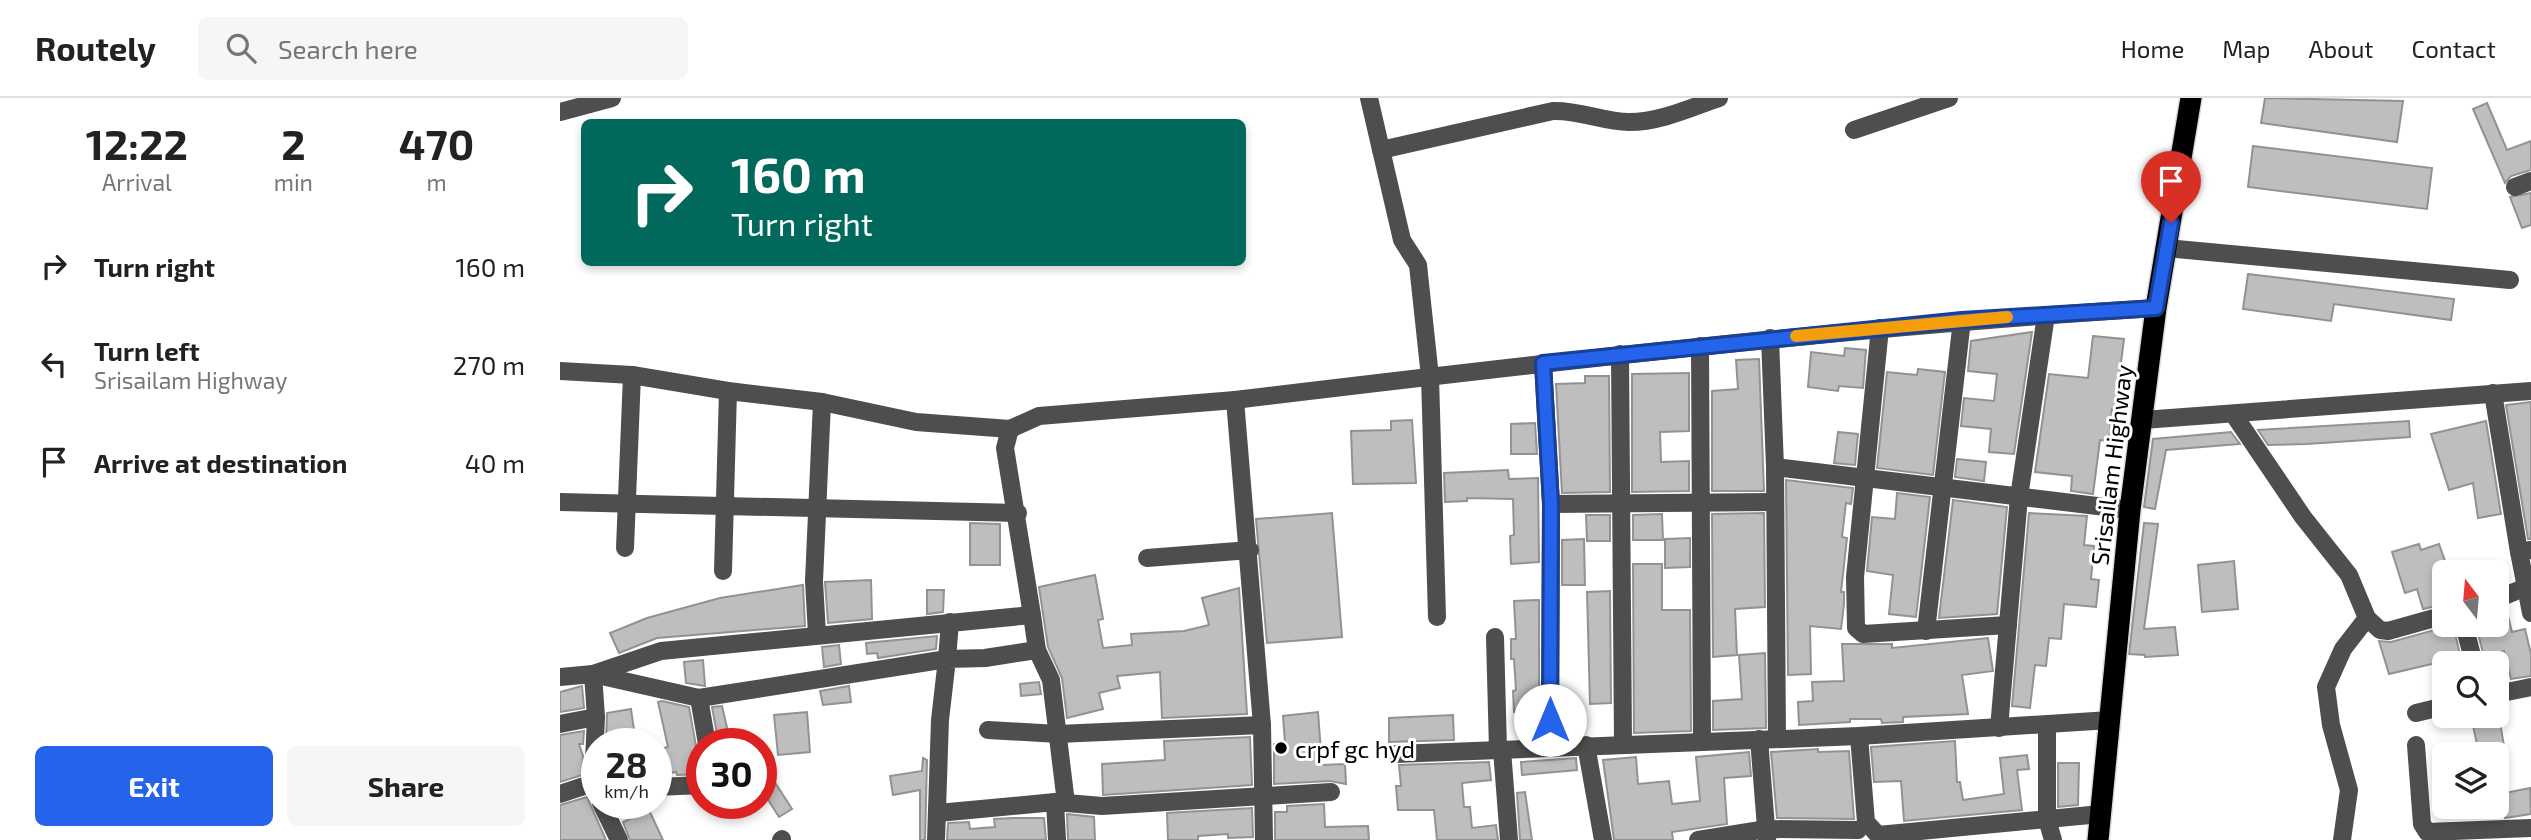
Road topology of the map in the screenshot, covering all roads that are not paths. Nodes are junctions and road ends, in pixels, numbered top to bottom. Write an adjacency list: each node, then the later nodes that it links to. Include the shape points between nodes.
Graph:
1 (612, 98): 6 (street)
2 (1369, 98): 8 (street)
3 (1719, 98): 8 (street, via 1642,121 1553,111)
4 (1949, 98): 7 (street)
5 (2191, 98): 9 (highway, Srisailam Highway)
6 (560, 112)
7 (1854, 130)
8 (1381, 150): 21 (street, via 1402,240 1418,265)
9 (2166, 248): 10 (street); 11 (highway, Srisailam Highway)
10 (2510, 280)
11 (2156, 308): 12 (street); 28 (highway, Srisailam Highway)
12 (2046, 315): 13 (street); 33 (street)
13 (1962, 320): 14 (street); 32 (street)
14 (1880, 328): 15 (street); 31 (street)
15 (1770, 338): 16 (street); 30 (street)
16 (1699, 346): 17 (street); 39 (street)
17 (1620, 354): 18 (street); 38 (street)
18 (1543, 363): 21 (street); 37 (street)
19 (560, 371): 20 (street)
20 (632, 375): 22 (street); 36 (street)
21 (1430, 377): 25 (street); 53 (street)
22 (728, 391): 26 (street); 40 (street)
23 (2531, 391): 24 (street)
24 (2493, 393): 27 (street); 46 (street)
25 (1235, 400): 29 (street, via 1039,416); 45 (street)
26 (822, 402): 29 (street, via 916,422); 41 (street)
27 (2234, 415): 28 (street); 54 (street, via 2303,517 2349,575)
28 (2143, 420): 42 (highway, Srisailam Highway)
29 (1010, 429): 43 (street, via 1004,448)
30 (1775, 467): 31 (street); 35 (street)
31 (1863, 480): 32 (street); 58 (street, via 1856,628 1864,634)
32 (1942, 488): 33 (street); 58 (street)
33 (2019, 497): 42 (street); 57 (street)
34 (560, 502): 36 (street)
35 (1773, 502): 39 (street); 81 (street)
36 (624, 504): 40 (street); 44 (street)
37 (1551, 504): 38 (street); 86 (street)
38 (1621, 504): 39 (street); 83 (street)
39 (1700, 505): 82 (street)
40 (726, 506): 41 (street); 48 (street)
41 (818, 509): 43 (street); 59 (street)
42 (2130, 510): 71 (highway, Srisailam Highway)
43 (1018, 513): 52 (street)
44 (625, 548)
45 (1250, 550): 47 (street); 74 (street)
46 (2525, 551): 49 (street)
47 (1147, 558)
48 (723, 571)
49 (2526, 587): 50 (street); 51 (street)
50 (2510, 594)
51 (2531, 613)
52 (1032, 615): 56 (street); 61 (street)
53 (1437, 617)
54 (2367, 618): 55 (street, via 2388,631); 110 (street, via 2343,649 2326,687 2349,790)
55 (2432, 619)
56 (950, 622): 59 (street); 62 (street)
57 (2008, 625): 58 (street); 77 (street)
58 (1926, 631)
59 (817, 634): 63 (street, via 661,651)
60 (1495, 637): 87 (street)
61 (1037, 650): 62 (street); 79 (street, via 1051,680)
62 (947, 659): 67 (street); 94 (street)
63 (593, 674): 64 (street); 67 (street); 70 (street)
64 (560, 677)
65 (2531, 687): 66 (street)
66 (2509, 692)
67 (699, 698): 76 (street)
68 (2432, 709): 69 (street)
69 (2416, 713)
70 (596, 717): 72 (street); 75 (street)
71 (2110, 720): 73 (street); 95 (highway, Srisailam Highway)
72 (560, 724)
73 (2047, 724): 77 (street); 97 (street)
74 (1262, 725): 79 (street); 92 (street)
75 (596, 728)
76 (704, 728)
77 (1999, 728): 80 (street)
78 (988, 730): 79 (street)
79 (1058, 734): 93 (street)
80 (1859, 736): 81 (street); 97 (street, via 1866,822 1878,835)
81 (1768, 739): 82 (street); 100 (street)
82 (1702, 742): 83 (street)
83 (1623, 743): 84 (street)
84 (1586, 745): 86 (street); 106 (street)
85 (2416, 745): 98 (street, via 2422,824 2427,832)
86 (1550, 747): 87 (street)
87 (1500, 750): 88 (street); 105 (street)
88 (1395, 754)
89 (581, 790): 91 (street)
90 (1331, 792): 92 (street)
91 (560, 794)
92 (1264, 796): 93 (street, via 1102,806); 104 (street)
93 (1061, 803): 94 (street); 103 (street)
94 (938, 813): 102 (street)
95 (2101, 814): 97 (street); 109 (highway, Srisailam Highway)
96 (609, 819): 101 (street)
97 (2047, 819): 108 (street)
98 (2531, 828)
99 (1858, 830): 100 (street)
100 (1767, 834): 107 (street)
101 (619, 840)
102 (936, 840)
103 (1057, 840)
104 (1264, 840)
105 (1509, 840)
106 (1603, 840)
107 (1698, 840)
108 (2053, 840)
109 (2098, 840)
110 (2342, 840)

